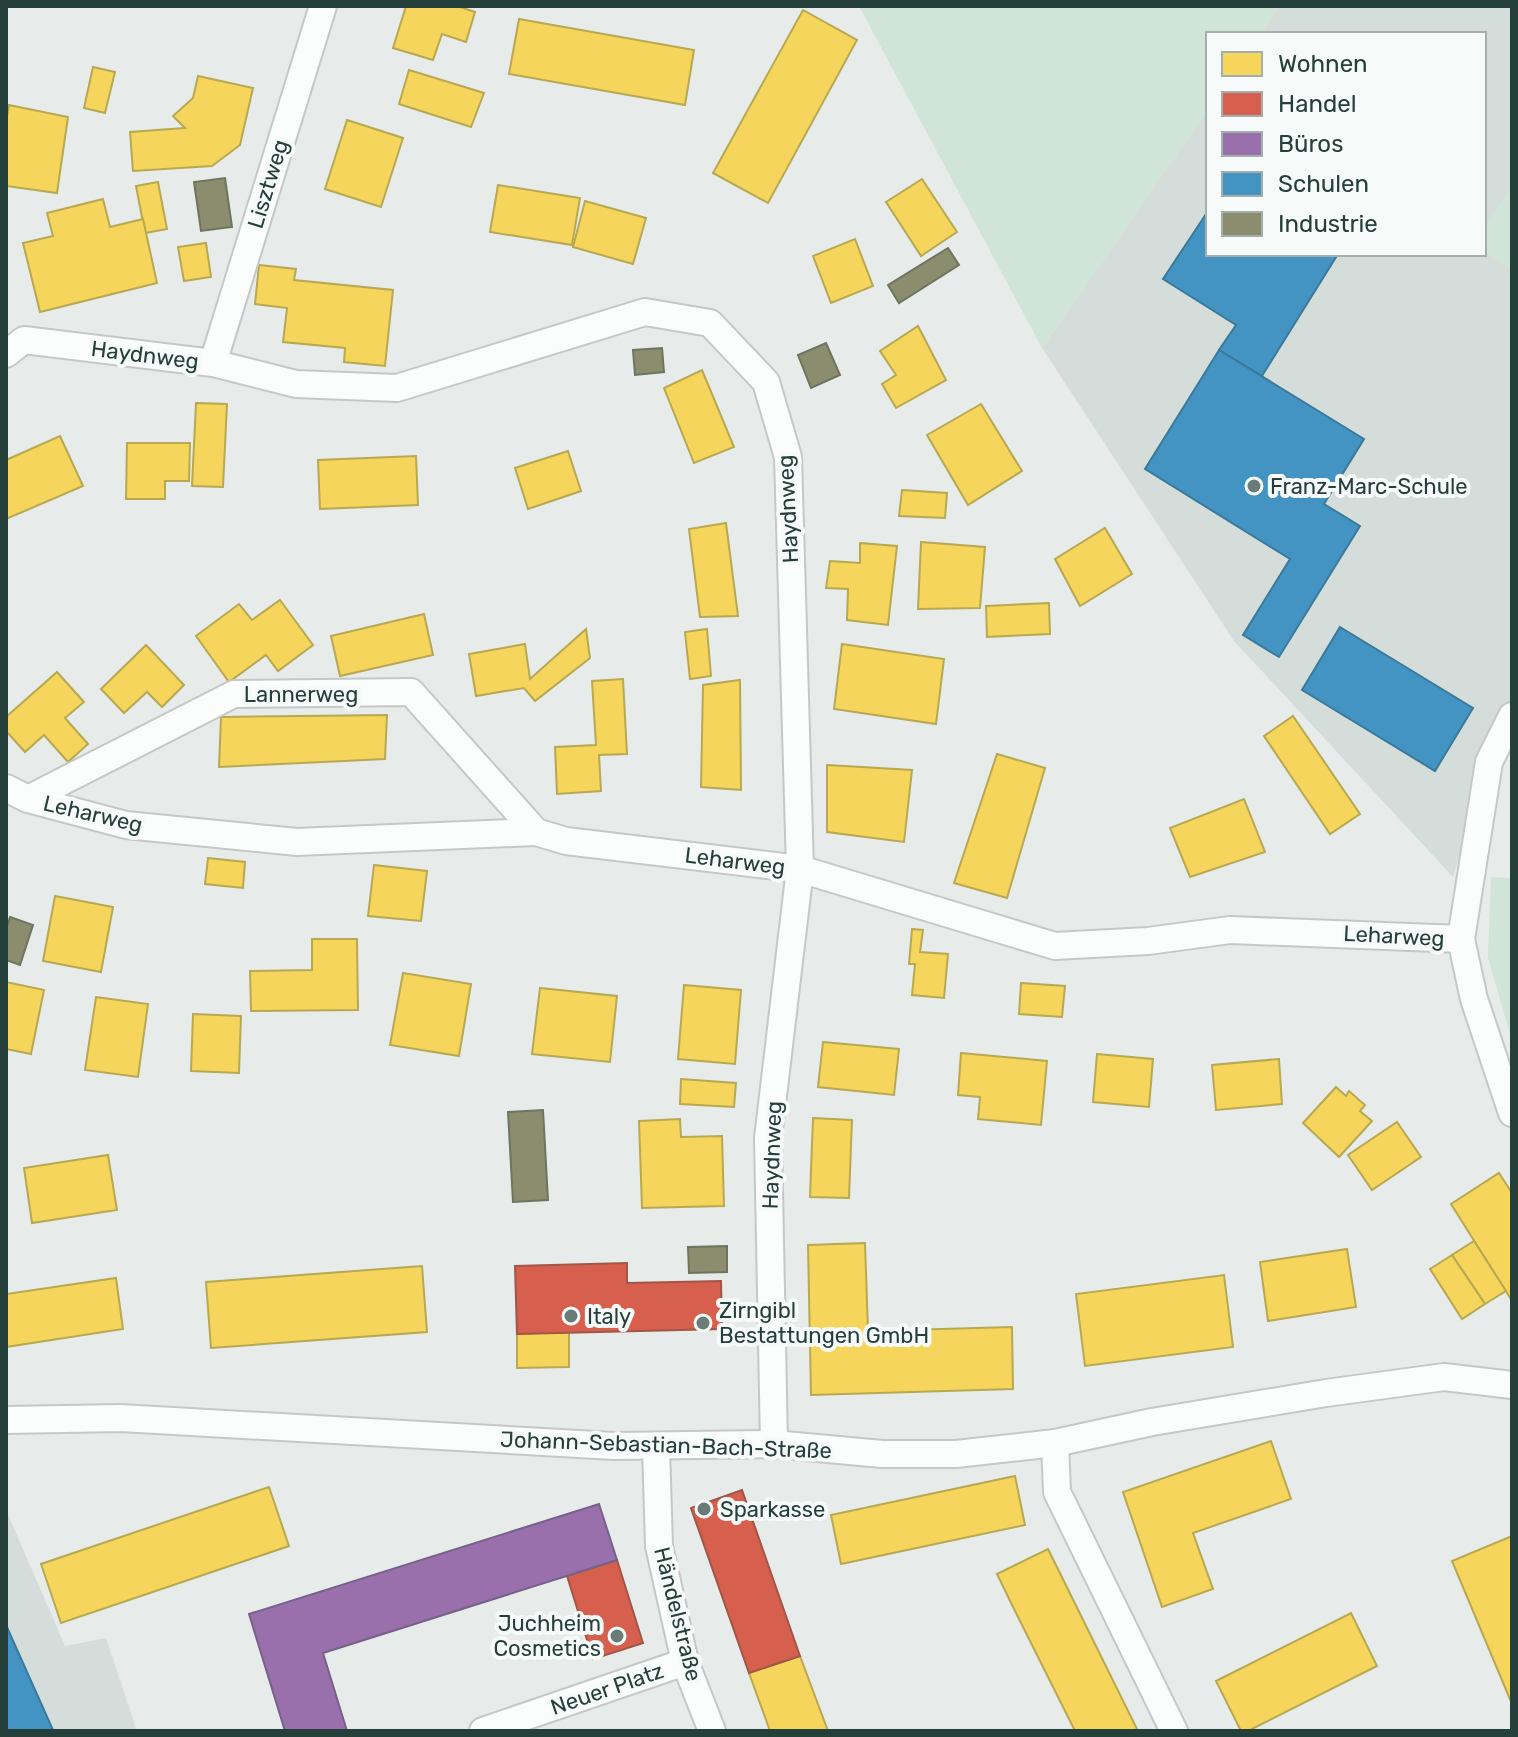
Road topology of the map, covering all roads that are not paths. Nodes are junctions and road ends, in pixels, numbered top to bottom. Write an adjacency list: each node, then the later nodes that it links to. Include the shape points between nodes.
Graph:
1 (323, 6): 3 (street, Lisztweg)
2 (6, 354): 3 (street, Haydnweg, via 24,340)
3 (213, 363): 7 (street, Haydnweg, via 296,384 397,388 645,312 710,323 766,382 788,457)
4 (1512, 716): 8 (street, via 1489,762)
5 (17, 794): 6 (street, Leharweg, via 126,825 297,842); 6 (street, Lannerweg, via 234,694 411,692)
6 (536, 832): 7 (street, Leharweg, via 566,841)
7 (800, 869): 8 (street, Leharweg, via 1055,946 1230,930); 13 (street, Haydnweg, via 768,1138)
8 (1461, 939): 9 (street, via 1474,999)
9 (1512, 1113)
10 (1512, 1385): 12 (street, Johann-Sebastian-Bach-Straße, via 1444,1377 1152,1422)
11 (6, 1420): 14 (street, Johann-Sebastian-Bach-Straße, via 121,1418)
12 (1055, 1443): 13 (street, Johann-Sebastian-Bach-Straße, via 956,1454 882,1454); 18 (street, via 1057,1492)
13 (774, 1444): 14 (street, Johann-Sebastian-Bach-Straße)
14 (656, 1447): 15 (street, Händelstraße, via 659,1546)
15 (685, 1662): 16 (street, Neuer Platz); 17 (street, Händelstraße)
16 (483, 1731)
17 (712, 1731)
18 (1174, 1731)

